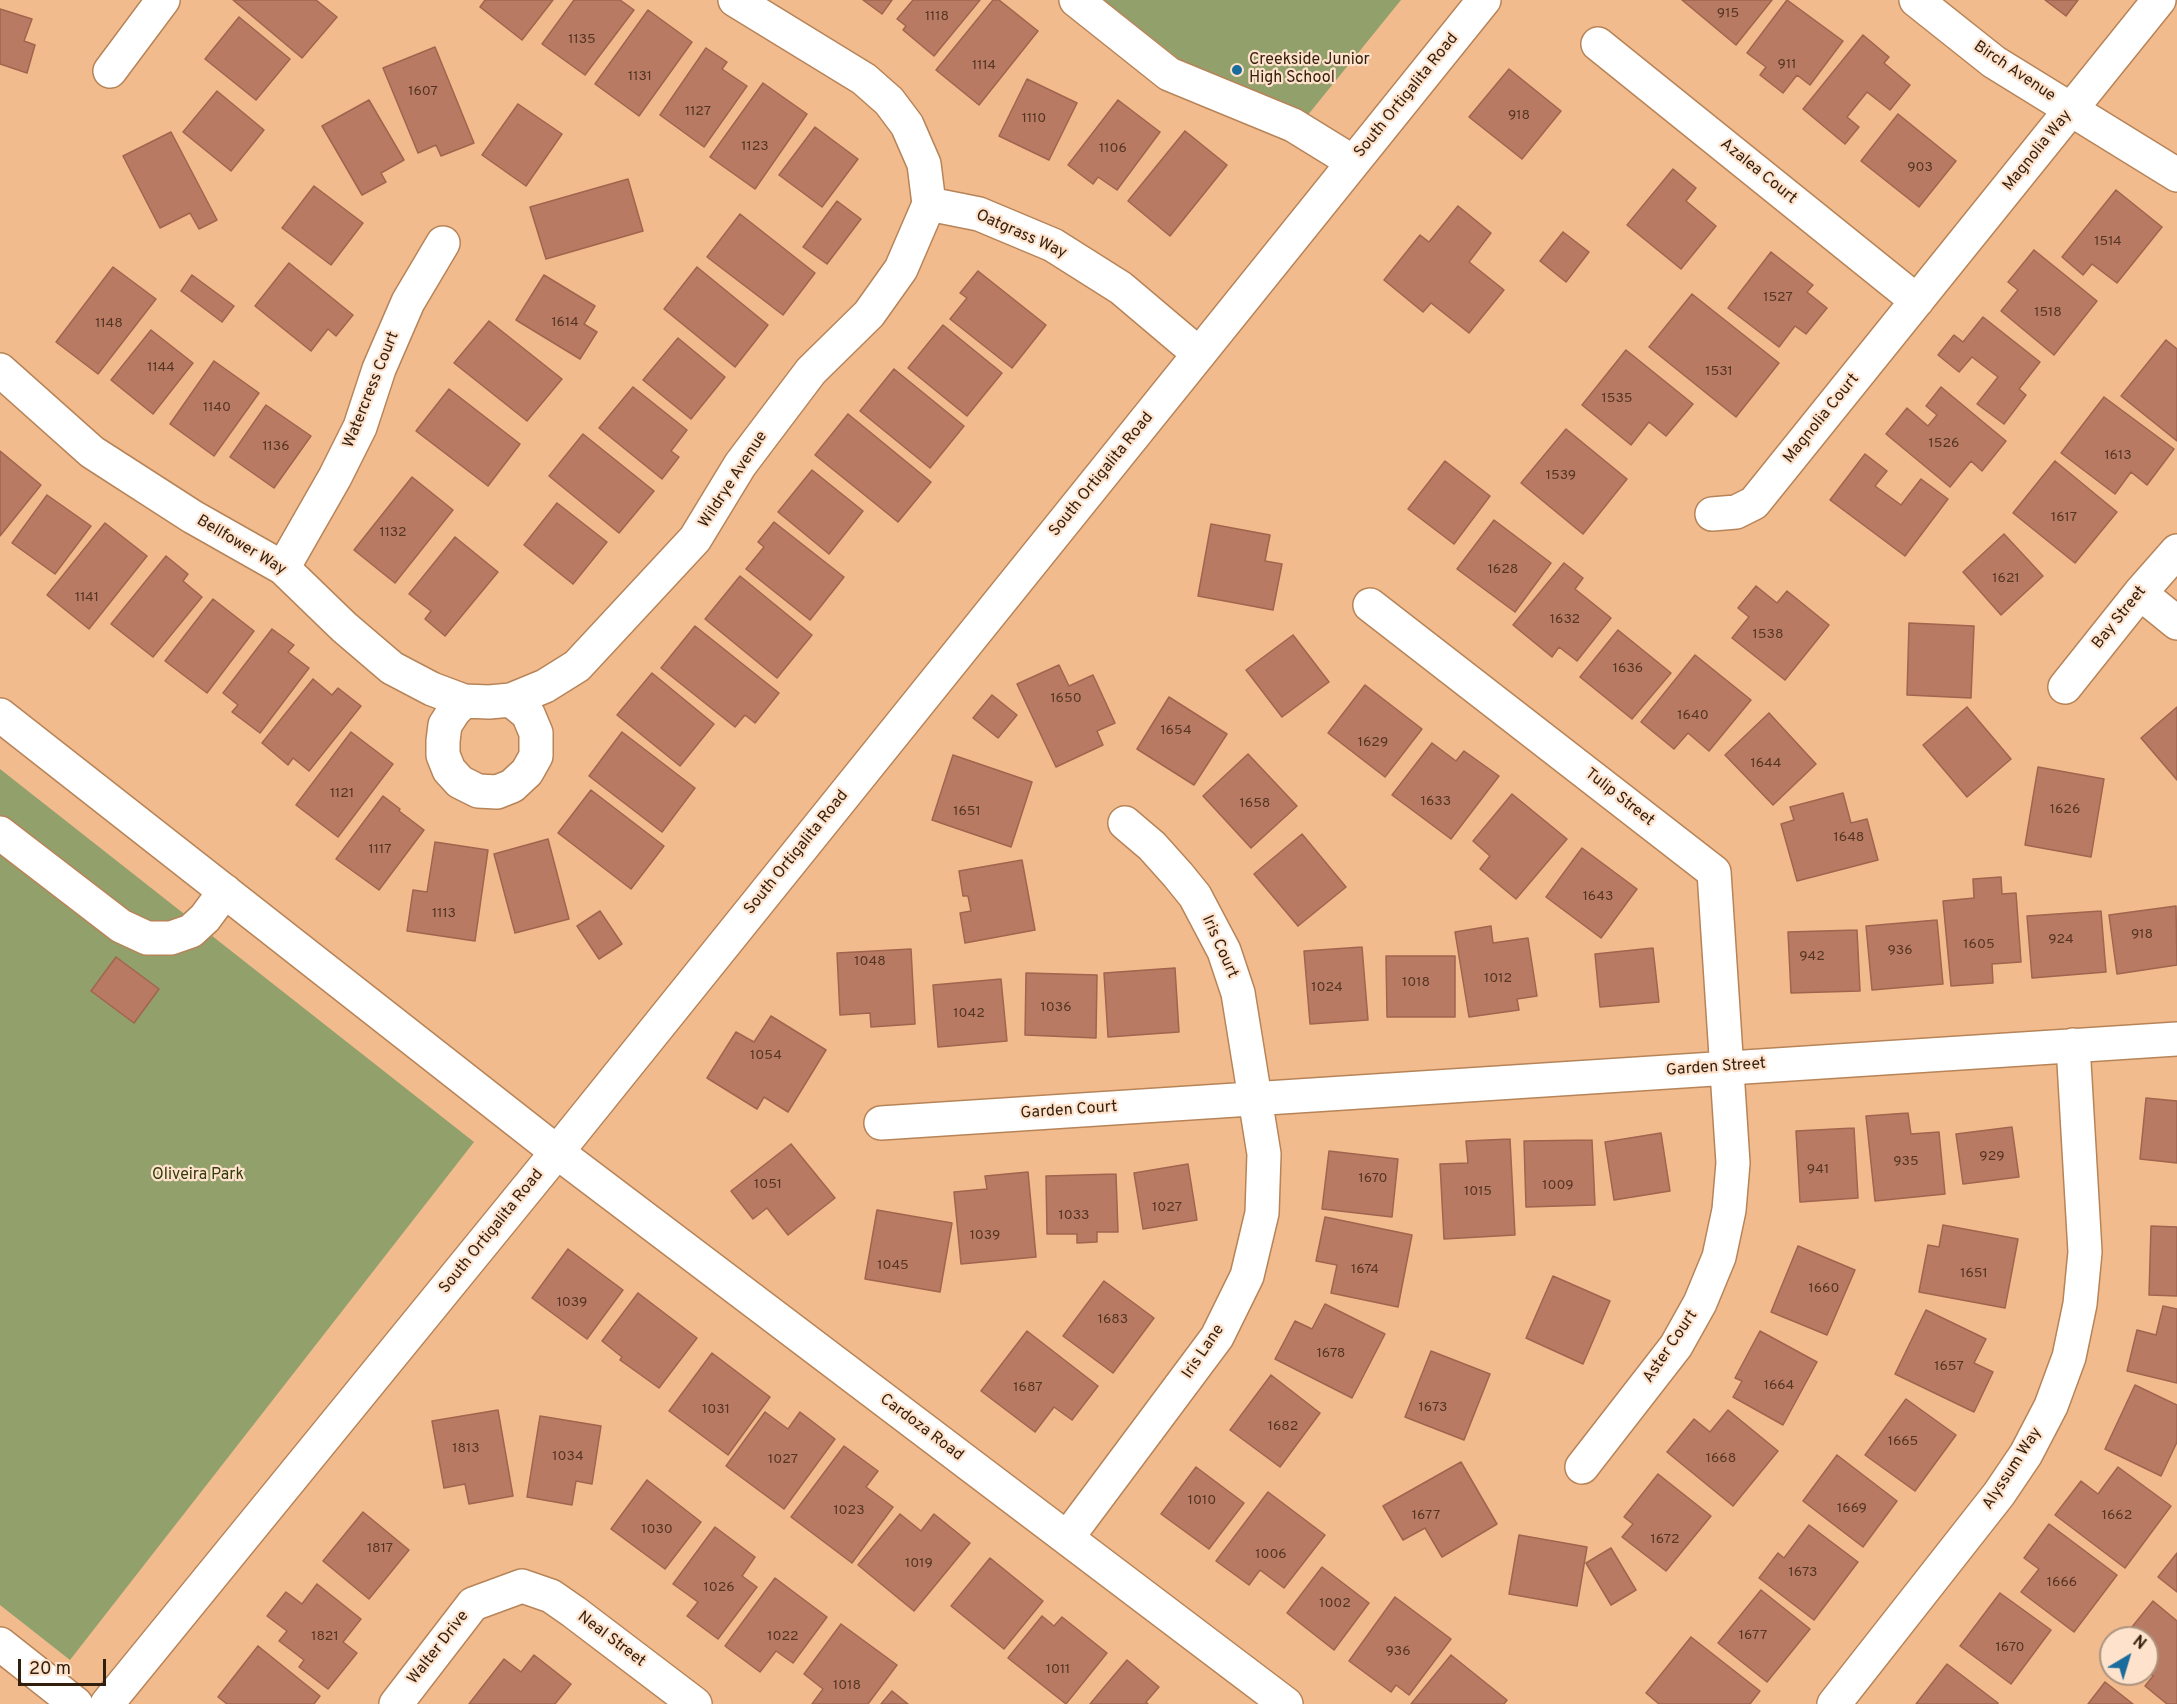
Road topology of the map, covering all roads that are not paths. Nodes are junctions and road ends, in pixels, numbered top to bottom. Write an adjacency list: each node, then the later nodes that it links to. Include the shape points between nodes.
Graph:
1 (163, 0): 8 (street)
2 (735, 0): 12 (street, via 864,79 889,101 907,125 924,164)
3 (1076, 0): 10 (street, via 1169,74 1293,125)
4 (1484, 0): 10 (street, South Ortigalita Road)
5 (1916, 0): 9 (street, Birch Avenue, via 1994,62)
6 (2159, 0): 9 (street, Magnolia Way)
7 (1598, 44): 14 (street, Azalea Court)
8 (110, 71)
9 (2071, 110): 11 (street, Birch Avenue); 14 (street, Magnolia Way)
10 (1353, 162): 15 (street, South Ortigalita Road)
11 (2177, 175)
12 (929, 204): 15 (street, Oatgrass Way, via 979,214 1053,245 1121,288); 24 (street, Wildrye Avenue, via 901,269 869,314 811,371 740,465 695,539 577,666 545,686)
13 (443, 243): 19 (street, Watercress Court, via 408,302 379,369 360,427)
14 (1917, 301): 17 (street, Magnolia Court, via 1754,503 1736,512)
15 (1199, 354): 34 (street, South Ortigalita Road)
16 (0, 370): 19 (street, Bellfower Way, via 92,452 193,518)
17 (1712, 514)
18 (2177, 551): 20 (street, Bay Street)
19 (283, 568): 24 (street, Bellfower Way, via 392,668 432,689)
20 (2140, 593): 22 (street); 23 (street, Bay Street)
21 (1370, 605): 31 (street, Tulip Street, via 1714,872)
22 (2177, 623)
23 (2065, 687)
24 (488, 701)
25 (0, 715): 28 (street, Cardoza Road)
26 (1125, 824): 32 (street, Iris Court, via 1152,846 1195,896 1224,951 1238,993)
27 (0, 833): 28 (street, via 121,926 147,938 171,938 191,930)
28 (225, 891): 34 (street, Cardoza Road)
29 (2177, 1039): 30 (street, Garden Street)
30 (2073, 1045): 31 (street, Garden Street); 45 (street, Alyssum Way, via 2085,1252 2080,1305 2069,1357 2055,1396 2026,1454 1999,1494)
31 (1727, 1067): 32 (street, Garden Street); 35 (street, Aster Court, via 1733,1163 1719,1257 1676,1346)
32 (1256, 1100): 33 (street, Garden Court); 36 (street, Iris Lane, via 1264,1154 1262,1213 1247,1276 1217,1337)
33 (881, 1123)
34 (557, 1152): 36 (street, Cardoza Road); 41 (street, South Ortigalita Road)
35 (1582, 1467)
36 (1067, 1538): 39 (street, Cardoza Road)
37 (522, 1586): 42 (street, Walter Drive, via 473,1604); 43 (street, Neal Street, via 551,1596)
38 (0, 1644): 40 (street)
39 (1251, 1694): 44 (street, Cardoza Road)
40 (76, 1704)
41 (107, 1704)
42 (396, 1704)
43 (695, 1704)
44 (1286, 1704)
45 (1834, 1704)

